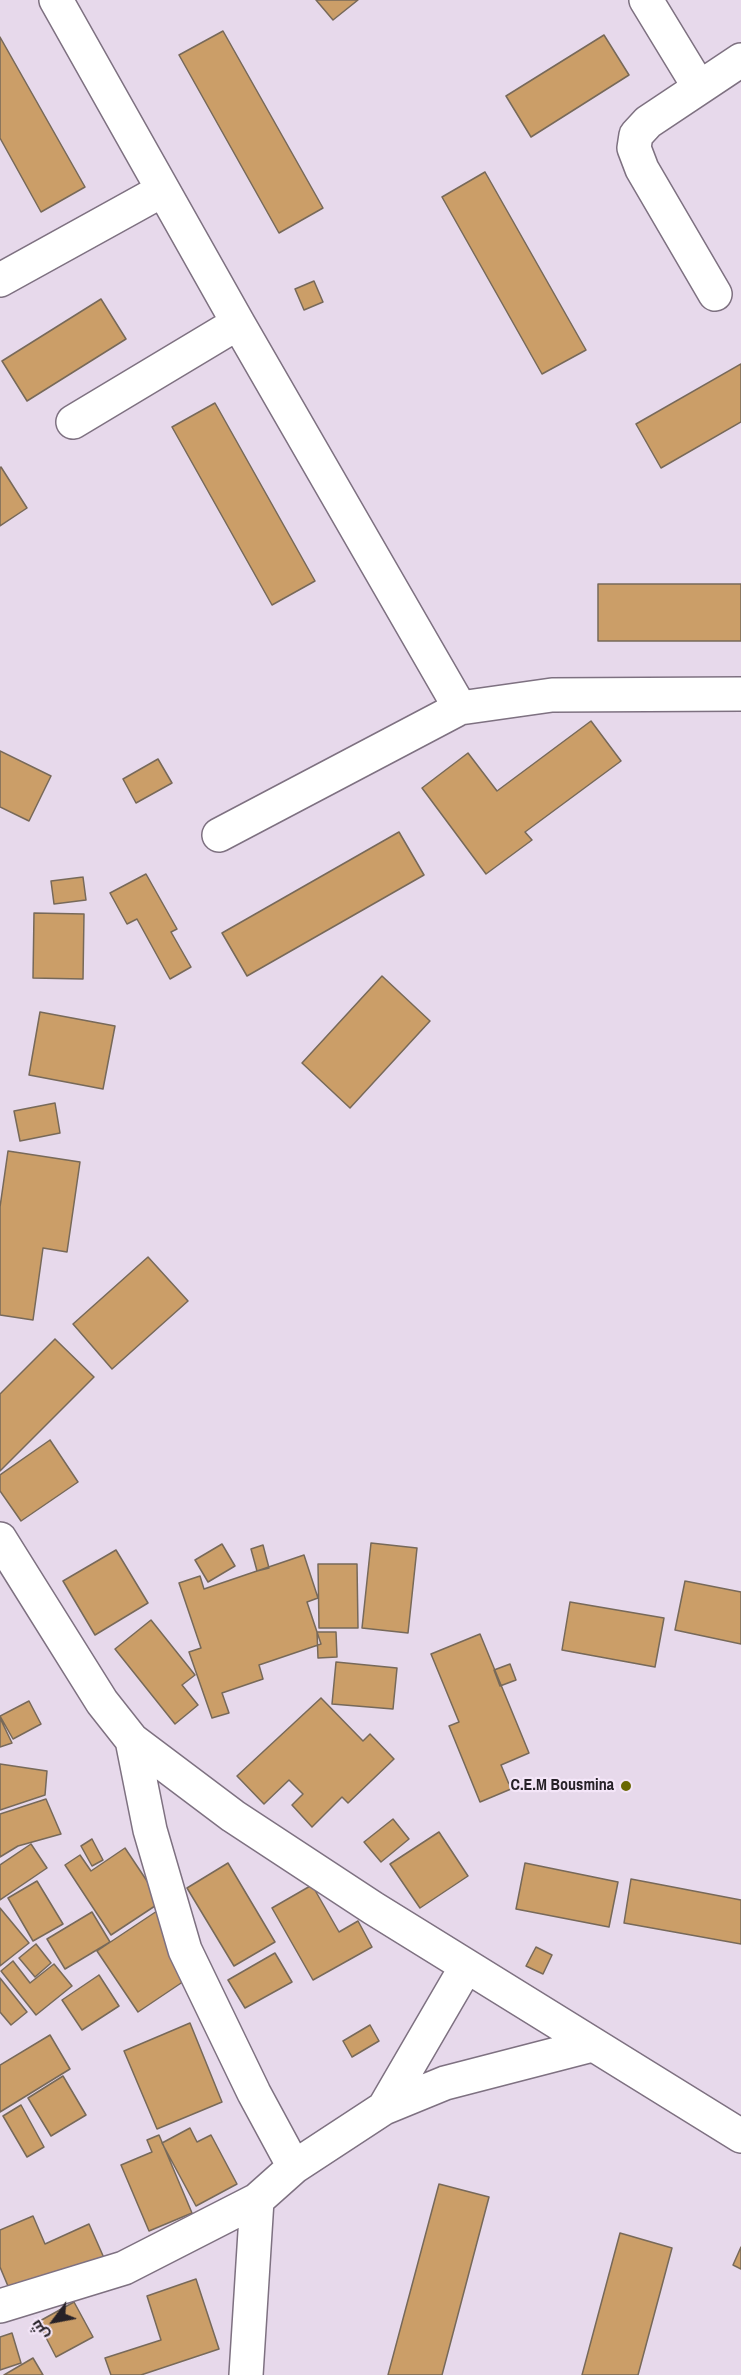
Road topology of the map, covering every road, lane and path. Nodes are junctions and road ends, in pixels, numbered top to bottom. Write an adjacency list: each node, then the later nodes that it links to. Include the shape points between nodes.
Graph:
1 (56, 0): 5 (street)
2 (646, 0): 4 (street)
3 (741, 60): 4 (street)
4 (699, 87): 7 (street, via 648,122 636,135 634,148 642,169)
5 (163, 190): 6 (street); 8 (street)
6 (0, 280)
7 (715, 294)
8 (238, 324): 9 (street); 11 (street)
9 (73, 422)
10 (741, 694): 11 (street, via 552,695)
11 (460, 708): 12 (street)
12 (219, 835)
13 (0, 1539): 14 (street, via 102,1702)
14 (132, 1740): 15 (street, via 233,1816); 19 (street, via 150,1830 186,1950)
15 (466, 1967): 16 (street); 17 (street)
16 (592, 2045): 17 (street, via 445,2083); 18 (street)
17 (384, 2108): 19 (street)
18 (741, 2136)
19 (294, 2167): 20 (street)
20 (257, 2200): 21 (street, via 124,2268); 22 (street)
21 (0, 2306)
22 (246, 2375)

